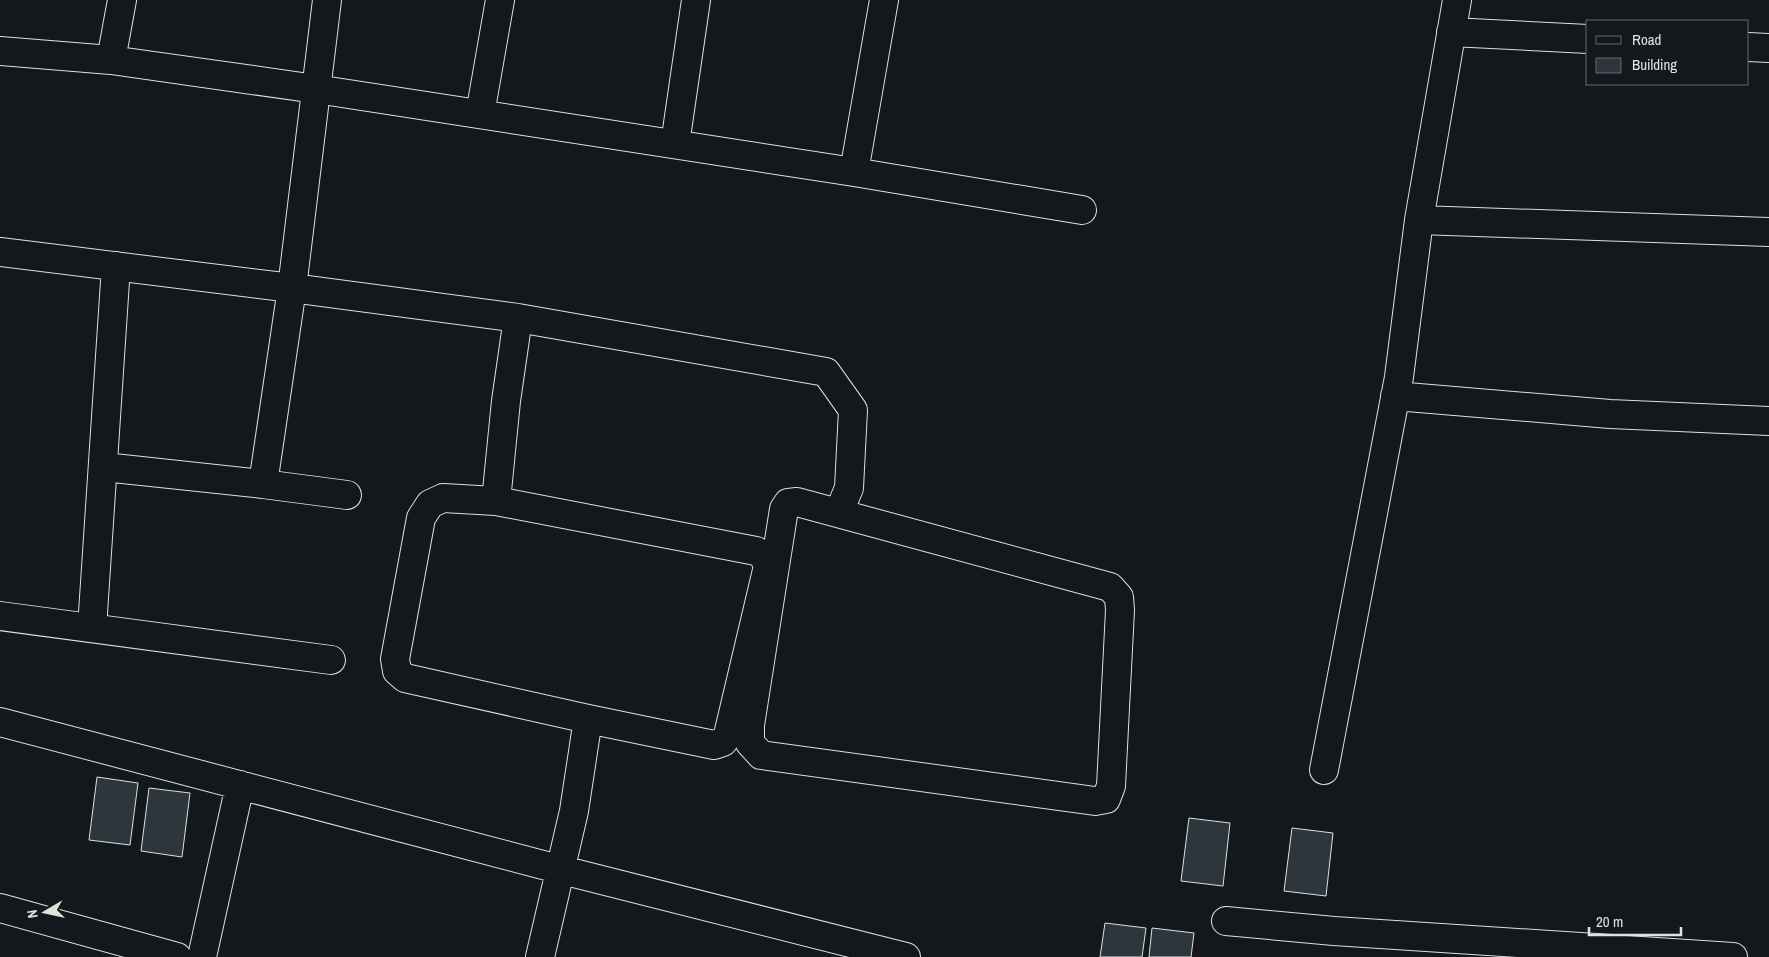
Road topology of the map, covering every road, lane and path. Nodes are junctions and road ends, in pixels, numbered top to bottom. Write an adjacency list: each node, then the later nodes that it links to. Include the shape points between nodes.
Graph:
1 (122, 0): 12 (street)
2 (327, 0): 13 (street)
3 (500, 0): 14 (street)
4 (696, 0): 15 (street)
5 (884, 0): 16 (street)
6 (1457, 0): 7 (street)
7 (1451, 32): 8 (street); 18 (street)
8 (1586, 39)
9 (1749, 47): 10 (street)
10 (1769, 48)
11 (0, 51): 12 (street)
12 (111, 60): 13 (street)
13 (316, 89): 14 (street); 22 (street)
14 (480, 114): 15 (street)
15 (675, 144): 16 (street)
16 (854, 172): 17 (street)
17 (1082, 210)
18 (1419, 220): 19 (street); 24 (street)
19 (1769, 232)
20 (0, 252): 21 (street)
21 (116, 266): 22 (street); 26 (street)
22 (292, 288): 23 (street); 27 (street)
23 (518, 318): 29 (street); 30 (street, via 826,372 853,410 848,488)
24 (1395, 396): 25 (street, via 1610,414); 36 (street)
25 (1769, 421)
26 (104, 467): 27 (street); 32 (street)
27 (263, 484): 28 (street)
28 (346, 495)
29 (496, 501): 34 (street, via 443,498 430,504 421,518 395,659 397,671 404,678); 34 (street, via 756,551 763,555 768,566 728,736 723,742 714,745)
30 (839, 512): 30 (street, via 797,502 788,503 784,509 750,725 750,743 761,755 1095,801 1106,799 1111,786 1119,597 1110,588)
31 (0, 616): 32 (street)
32 (92, 628): 33 (street)
33 (331, 660)
34 (588, 719): 38 (street)
35 (0, 722): 37 (street)
36 (1324, 770)
37 (240, 785): 38 (street); 42 (street)
38 (562, 870): 43 (street); 44 (street)
39 (0, 908): 41 (street)
40 (1226, 921): 45 (street, via 1344,932)
41 (177, 957)
42 (202, 957)
43 (540, 957)
44 (906, 957)
45 (1733, 957)

